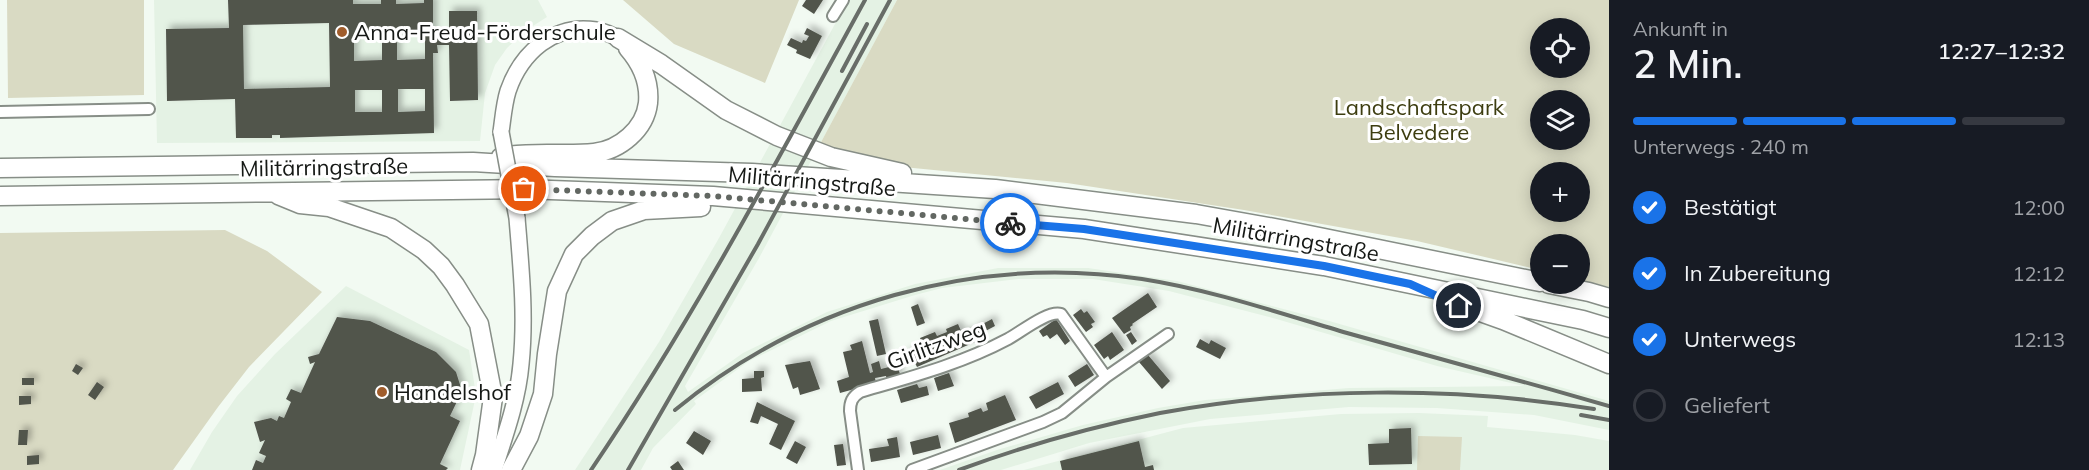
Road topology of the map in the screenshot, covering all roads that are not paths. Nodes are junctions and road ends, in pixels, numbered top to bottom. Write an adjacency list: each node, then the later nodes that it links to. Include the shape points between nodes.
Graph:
1 (843, 0): 2 (street)
2 (832, 16)
3 (618, 38): 6 (highway, via 636,58 647,80 645,116 634,133 608,150 595,153 522,153); 8 (highway, via 726,110 777,136 831,156 893,172); 21 (main road, bridge, via 597,30 559,32 538,45 519,67 508,90 501,132 517,218 524,305 521,366 511,419)
4 (149, 109): 5 (street)
5 (0, 112)
6 (473, 162): 7 (highway, Militärringstraße); 8 (highway, Militärringstraße, via 752,173)
7 (0, 168)
8 (995, 189): 12 (highway, Militärringstraße, via 1196,214)
9 (268, 191): 10 (highway, Militärringstraße); 11 (highway, Militärringstraße, via 524,189 713,196); 20 (highway, via 300,204 329,207 391,228 441,266 478,324 493,396)
10 (0, 196)
11 (814, 206): 13 (highway, Militärringstraße, via 1084,229 1313,264); 22 (highway, via 644,210 612,221 592,237 574,254 557,291 543,394 529,436)
12 (1530, 280)
13 (1410, 284): 16 (highway, Militärringstraße); 18 (highway)
14 (1590, 292): 15 (highway)
15 (1609, 297)
16 (1609, 328)
17 (1168, 334): 19 (street)
18 (1609, 364)
19 (1106, 377): 23 (street, Girlitzweg, via 1061,315 1051,313 951,366 854,396 850,411); 24 (street, via 1052,417)
20 (481, 470)
21 (494, 470)
22 (511, 470)
23 (858, 470)
24 (912, 470)

